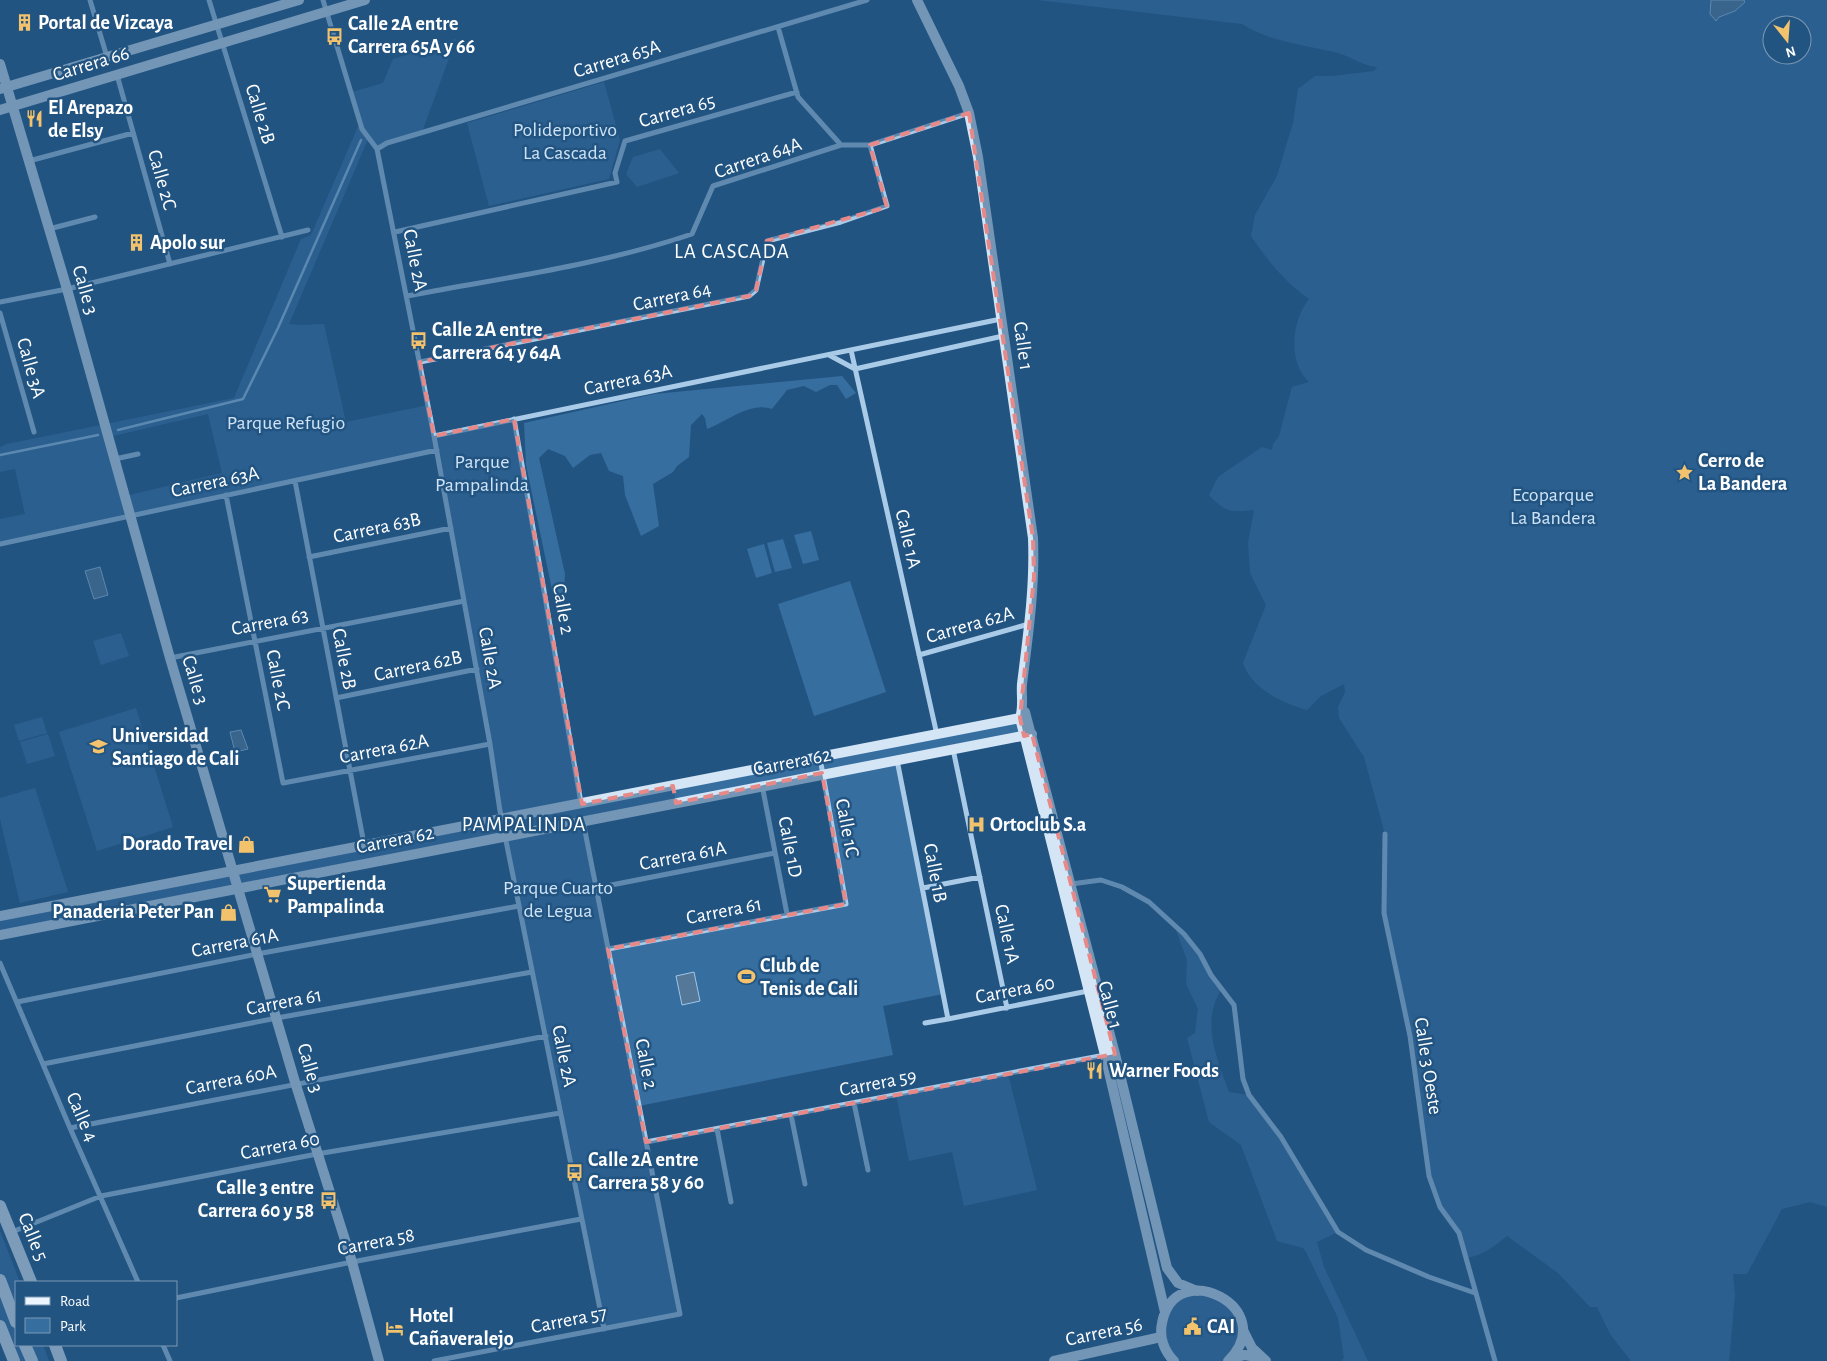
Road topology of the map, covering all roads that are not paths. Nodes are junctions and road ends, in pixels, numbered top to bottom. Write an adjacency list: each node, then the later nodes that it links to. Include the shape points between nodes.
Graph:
1 (90, 0): 12 (street)
2 (210, 0): 9 (street, Calle 2B)
3 (299, 0): 9 (street, Carrera 66)
4 (324, 0): 8 (street, Calle 2A)
5 (365, 0): 8 (street, Carrera 66)
6 (867, 0): 10 (street, Carrera 65A)
7 (917, 0): 19 (street, Calle 1)
8 (327, 11): 11 (street, Carrera 66); 23 (street, Calle 2A, via 362,129)
9 (217, 24): 11 (street, Calle 2B); 12 (street, Carrera 66)
10 (778, 27): 16 (street); 23 (street, Carrera 65A, via 387,143)
11 (222, 43): 14 (street, Carrera 66); 29 (street, Calle 2B)
12 (107, 57): 15 (street, Carrera 66)
13 (0, 64): 15 (street, Calle 3)
14 (116, 75): 17 (street, Carrera 66); 20 (street, Calle 2C)
15 (4, 88): 17 (street, Calle 3)
16 (797, 92): 21 (street); 28 (street, Carrera 65, via 625,141 615,172 617,182)
17 (12, 106): 18 (street, Carrera 66); 24 (street, Calle 3)
18 (0, 110)
19 (969, 113): 22 (street, Carrera 64A); 35 (street, Calle 1)
20 (133, 133): 24 (street); 30 (street, Calle 2C)
21 (841, 145): 22 (street, Carrera 64A); 32 (street, Carrera 64A, via 713,186 692,234 566,266)
22 (870, 145): 39 (street, Carrera 64, via 887,206 767,241 756,290 748,296)
23 (377, 149): 28 (street, Calle 2A)
24 (30, 161): 26 (street, Calle 3)
25 (95, 217): 26 (street)
26 (50, 229): 31 (street, Calle 3)
27 (308, 230): 29 (street)
28 (395, 232): 32 (street, Calle 2A)
29 (282, 237): 30 (street)
30 (170, 264): 31 (street)
31 (67, 289): 33 (street); 46 (street, Calle 3)
32 (407, 296): 39 (street, Calle 2A)
33 (0, 302)
34 (0, 313): 42 (street, Calle 3A)
35 (1001, 319): 36 (street, Calle 1); 37 (street, Carrera 63A)
36 (1003, 336): 40 (street); 54 (street, Calle 1, via 1033,538)
37 (851, 350): 38 (street, Carrera 63A); 40 (street, Calle 1A)
38 (828, 355): 40 (street); 41 (street, Carrera 63A)
39 (420, 362): 43 (street, Calle 2A)
40 (855, 369): 57 (street, Calle 1A)
41 (514, 419): 43 (street, Carrera 63A); 74 (street, Calle 2)
42 (34, 432)
43 (434, 436): 44 (street, Calle 2A)
44 (437, 450): 47 (street, Carrera 63A); 50 (street, Calle 2A)
45 (138, 454): 46 (street)
46 (115, 459): 49 (street, Calle 3)
47 (295, 480): 48 (street, Carrera 63A); 52 (street, Calle 2B)
48 (226, 495): 49 (street, Carrera 63A); 56 (street, Calle 2C)
49 (130, 516): 51 (street, Carrera 63A); 58 (street, Calle 3)
50 (451, 528): 52 (street, Carrera 63B); 53 (street, Calle 2A)
51 (0, 544)
52 (309, 557): 55 (street, Calle 2B)
53 (464, 601): 55 (street, Carrera 63); 59 (street, Calle 2A)
54 (1030, 624): 57 (street, Carrera 62A); 61 (street, Calle 1, via 1022,688)
55 (322, 627): 56 (street, Carrera 63); 60 (street, Calle 2B)
56 (255, 641): 58 (street, Carrera 63); 70 (street, Calle 2C)
57 (919, 655): 62 (street, Calle 1A)
58 (170, 658): 81 (street, Calle 3)
59 (476, 669): 60 (street, Carrera 62B); 64 (street, Calle 2A)
60 (336, 698): 68 (street, Calle 2B)
61 (1024, 714): 62 (street, Carrera 62); 63 (street, Calle 1)
62 (937, 735): 66 (street, Carrera 62)
63 (1028, 735): 65 (street, Carrera 62); 83 (street, Calle 1); 96 (street, Calle 1)
64 (490, 744): 68 (street, Carrera 62A); 75 (street, Calle 2A)
65 (953, 749): 67 (street, Carrera 62); 82 (street, Calle 1A)
66 (820, 758): 69 (street, Calle 1C); 71 (street, Carrera 62)
67 (897, 759): 69 (street, Carrera 62); 86 (street, Calle 1B)
68 (350, 770): 70 (street, Carrera 62A); 79 (street, Calle 2B)
69 (822, 774): 72 (street, Carrera 62); 87 (street, Calle 1C)
70 (283, 783)
71 (673, 786): 73 (street); 74 (street, Carrera 62)
72 (762, 786): 73 (street, Carrera 62); 80 (street, Calle 1D)
73 (676, 803): 76 (street, Carrera 62)
74 (582, 804): 75 (street, Carrera 62)
75 (502, 819): 78 (street, Calle 2A); 79 (street, Carrera 62)
76 (583, 821): 78 (street, Carrera 62); 85 (street, Calle 2)
77 (1385, 834): 127 (street, Calle 3 Oeste, via 1384,913 1410,1036 1429,1176 1440,1207 1459,1233)
78 (505, 836): 84 (street, Carrera 62); 88 (street, Calle 2A)
79 (364, 844): 81 (street, Carrera 62)
80 (776, 853): 85 (street, Carrera 61A); 89 (street, Calle 1D)
81 (232, 869): 84 (street, Calle 3); 90 (street, Carrera 62)
82 (980, 877): 86 (street); 98 (street, Calle 1A)
83 (1071, 884): 103 (street, Calle 1); 127 (street, via 1100,880 1122,887 1149,902 1184,934 1200,954 1234,1005 1244,1079 1250,1095 1281,1137 1338,1232 1366,1250)
84 (238, 888): 91 (street, Carrera 62); 93 (street, Calle 3)
85 (596, 888): 92 (street, Calle 2)
86 (923, 888): 100 (street, Calle 1B)
87 (846, 904): 89 (street, Carrera 61)
88 (519, 906): 93 (street, Carrera 61A); 95 (street, Calle 2A)
89 (788, 914): 92 (street, Carrera 61)
90 (0, 916)
91 (0, 935)
92 (608, 949): 111 (street, Calle 2)
93 (257, 954): 97 (street, Carrera 61A); 99 (street, Calle 3)
94 (0, 963): 97 (street, Calle 4)
95 (532, 972): 99 (street, Carrera 61); 102 (street, Calle 2A)
96 (1088, 991): 98 (street, Carrera 60); 103 (street, Calle 1)
97 (17, 1002): 104 (street, Calle 4)
98 (1007, 1008): 100 (street, Carrera 60)
99 (277, 1018): 104 (street, Carrera 61); 105 (street, Calle 3)
100 (948, 1019): 101 (street, Carrera 60)
101 (925, 1023)
102 (546, 1036): 105 (street, Carrera 60A); 107 (street, Calle 2A)
103 (1110, 1054): 106 (street, Carrera 59); 126 (street, Calle 1, via 1167,1268 1178,1283); 129 (street, Calle 1)
104 (43, 1064): 109 (street, Calle 4)
105 (295, 1082): 109 (street, Carrera 60A); 112 (street, Calle 3)
106 (854, 1103): 108 (street, Carrera 59); 113 (street)
107 (560, 1112): 112 (street, Carrera 60); 118 (street, Calle 2A)
108 (791, 1115): 110 (street, Carrera 59); 114 (street)
109 (70, 1128): 115 (street, Calle 4)
110 (717, 1129): 111 (street, Carrera 59); 116 (street)
111 (646, 1142): 130 (street, Calle 2)
112 (317, 1154): 115 (street, Carrera 60); 121 (street, Calle 3)
113 (868, 1170)
114 (805, 1184)
115 (101, 1196): 120 (street, Carrera 60); 125 (street, Calle 4)
116 (731, 1202)
117 (0, 1206): 120 (main road, Calle 5)
118 (581, 1219): 121 (street, Carrera 58); 134 (street, Calle 2A)
119 (0, 1221): 123 (main road, Calle 5)
120 (12, 1232): 124 (main road, Calle 5)
121 (352, 1262): 128 (street, Carrera 58); 147 (street, Calle 3)
122 (0, 1280): 131 (main road)
123 (24, 1281)
124 (31, 1281)
125 (138, 1281)
126 (1197, 1290): 129 (street, via 1179,1297); 133 (street, Calle 1, via 1226,1298 1236,1309)
127 (1475, 1293): 151 (street, Calle 3 Oeste)
128 (178, 1298)
129 (1165, 1312): 135 (street)
130 (680, 1314): 134 (street, Carrera 57)
131 (15, 1319)
132 (0, 1326): 142 (main road)
133 (1242, 1327): 140 (street, via 1240,1343); 141 (street, via 1252,1348)
134 (604, 1329): 148 (street, Carrera 57)
135 (1161, 1337): 149 (street, Carrera 56, via 1094,1355); 150 (street)
136 (25, 1346): 143 (main road)
137 (48, 1346): 144 (main road)
138 (54, 1346): 145 (main road)
139 (164, 1346): 146 (street)
140 (1230, 1359): 141 (street, via 1251,1355)
141 (1265, 1360)
142 (14, 1361)
143 (32, 1361)
144 (54, 1361)
145 (61, 1361)
146 (170, 1361)
147 (379, 1361)
148 (434, 1361)
149 (1054, 1361)
150 (1174, 1361)
151 (1495, 1361)

